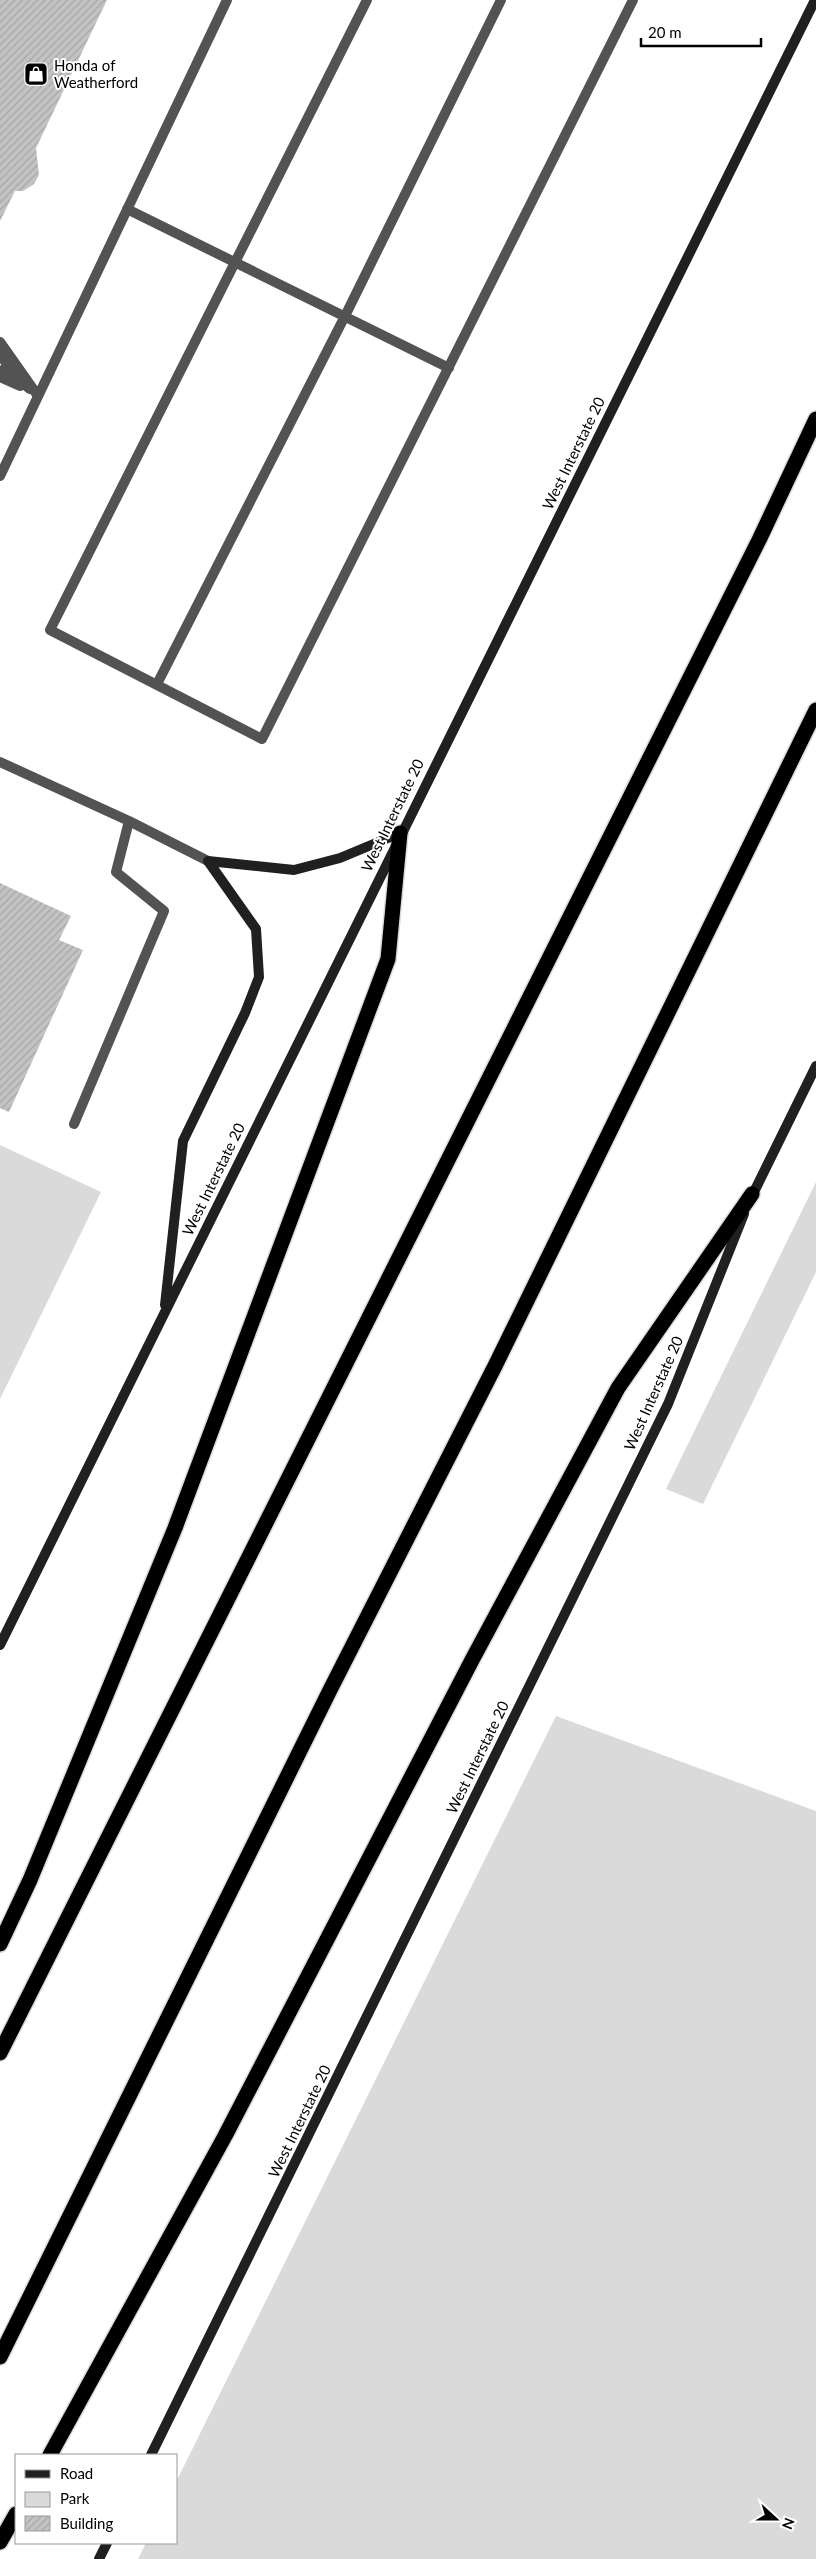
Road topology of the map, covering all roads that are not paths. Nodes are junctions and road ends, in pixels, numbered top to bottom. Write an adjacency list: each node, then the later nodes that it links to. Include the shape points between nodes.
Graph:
1 (227, 0): 6 (lane)
2 (367, 0): 7 (lane)
3 (501, 0): 8 (lane)
4 (633, 0): 13 (lane)
5 (815, 0): 22 (main road, West Interstate 20)
6 (127, 209): 7 (lane); 15 (lane)
7 (236, 263): 8 (lane); 18 (lane, via 50,630)
8 (345, 316): 13 (lane); 18 (lane)
9 (0, 342): 15 (lane)
10 (0, 350): 15 (lane)
11 (0, 356): 15 (lane)
12 (0, 366): 15 (lane)
13 (449, 368): 18 (lane, via 262,739)
14 (0, 377): 15 (lane)
15 (38, 396): 17 (lane)
16 (816, 419): 30 (highway, via 751,556)
17 (0, 476)
18 (157, 684)
19 (816, 710): 31 (highway, via 496,1364 330,1690)
20 (0, 762): 21 (lane)
21 (128, 821): 23 (lane); 25 (lane, via 116,872 164,911)
22 (400, 833): 23 (main road, via 340,858 294,870); 27 (main road, West Interstate 20); 29 (highway, via 388,959 175,1528 30,1880)
23 (208, 861): 27 (main road, via 256,929 259,977 184,1141)
24 (816, 1066): 26 (main road, West Interstate 20)
25 (74, 1124)
26 (752, 1194): 32 (highway, via 618,1388 472,1660 225,2136); 33 (main road, West Interstate 20, via 668,1404)
27 (164, 1313): 28 (main road, West Interstate 20)
28 (0, 1645)
29 (0, 1944)
30 (0, 2053)
31 (0, 2357)
32 (51, 2454)
33 (151, 2454)
34 (15, 2516): 35 (highway)
35 (0, 2542)
36 (106, 2544): 37 (main road)
37 (99, 2559)

